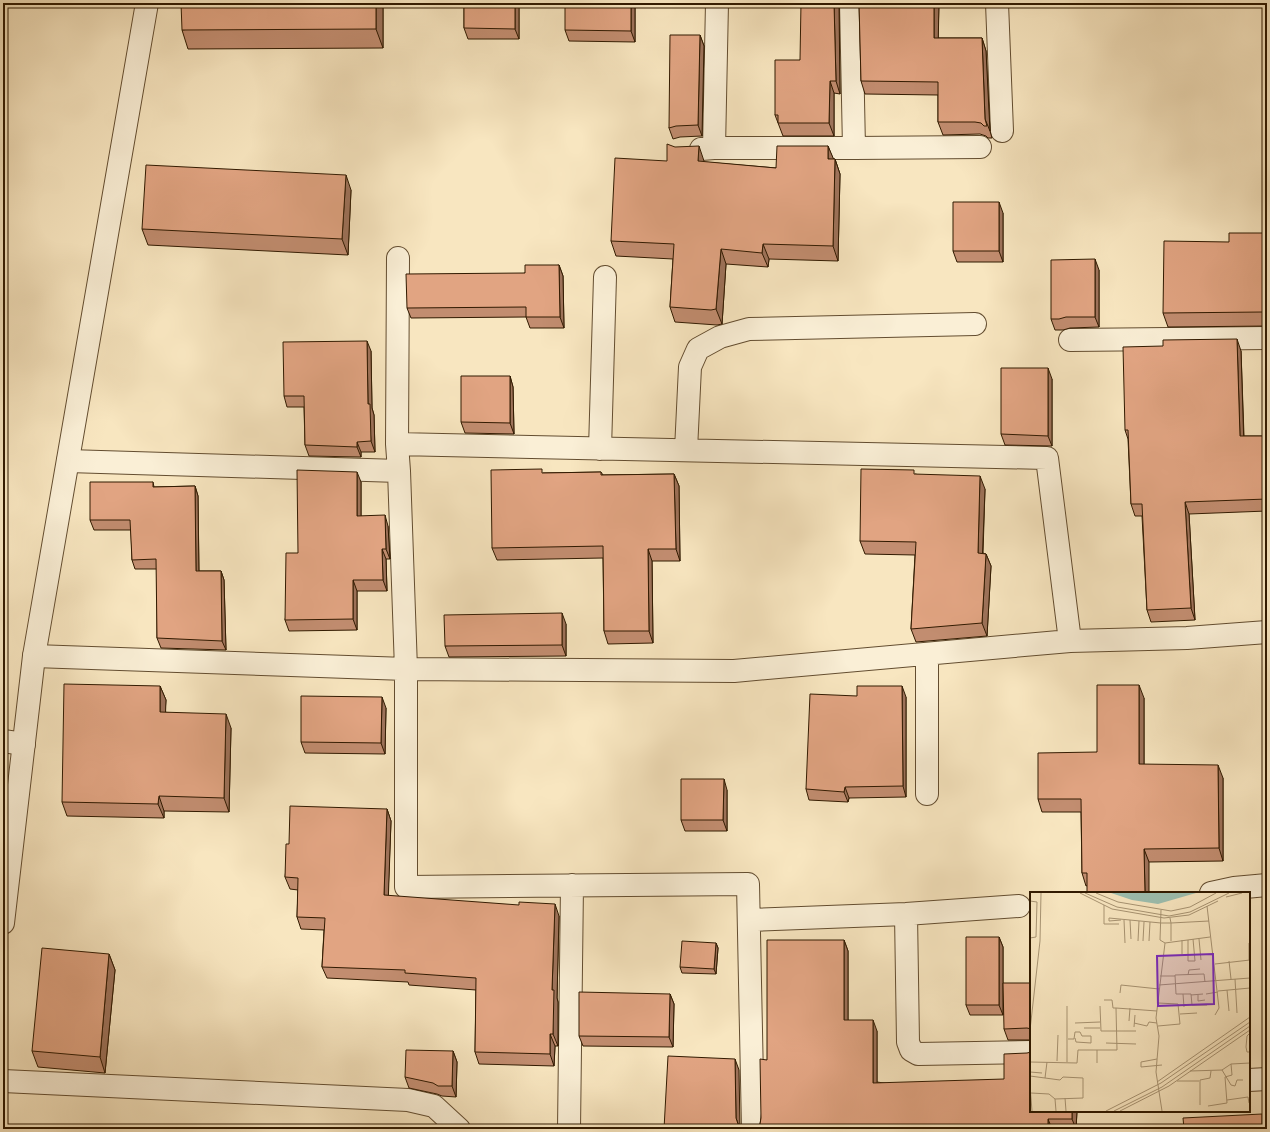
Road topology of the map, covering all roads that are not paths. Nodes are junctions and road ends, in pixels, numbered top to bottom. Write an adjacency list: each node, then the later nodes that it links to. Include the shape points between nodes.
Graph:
1 (147, 3): 18 (street)
2 (717, 3): 7 (street)
3 (851, 3): 8 (street)
4 (997, 3): 5 (street)
5 (1002, 131)
6 (980, 147): 8 (street)
7 (714, 148): 8 (street); 9 (street)
8 (854, 148)
9 (680, 149)
10 (398, 258): 15 (street)
11 (605, 277): 16 (street)
12 (975, 324): 17 (street, via 750,329 720,337 698,349 690,367)
13 (1267, 338): 14 (street)
14 (1070, 340)
15 (397, 444): 16 (street); 19 (street)
16 (600, 449): 17 (street)
17 (686, 450): 21 (street, via 1047,458)
18 (68, 461): 19 (street); 23 (street)
19 (399, 471): 24 (street)
20 (1267, 632): 21 (street)
21 (1070, 642): 22 (street)
22 (927, 654): 24 (street, via 734,671); 27 (street)
23 (34, 656): 24 (street); 26 (street)
24 (406, 668): 28 (street, via 406,887)
25 (3, 741): 26 (street)
26 (24, 744): 34 (street)
27 (927, 794)
28 (572, 885): 33 (street, via 748,884); 40 (street)
29 (1267, 885): 30 (street)
30 (1216, 892)
31 (1019, 906): 32 (street)
32 (906, 914): 33 (street); 35 (street, via 908,1042 911,1050 918,1054)
33 (749, 920): 41 (street)
34 (3, 923)
35 (1030, 1052)
36 (1267, 1079): 37 (street)
37 (1250, 1080)
38 (3, 1081): 39 (street, via 408,1100 434,1106)
39 (459, 1129)
40 (569, 1129)
41 (753, 1129)

